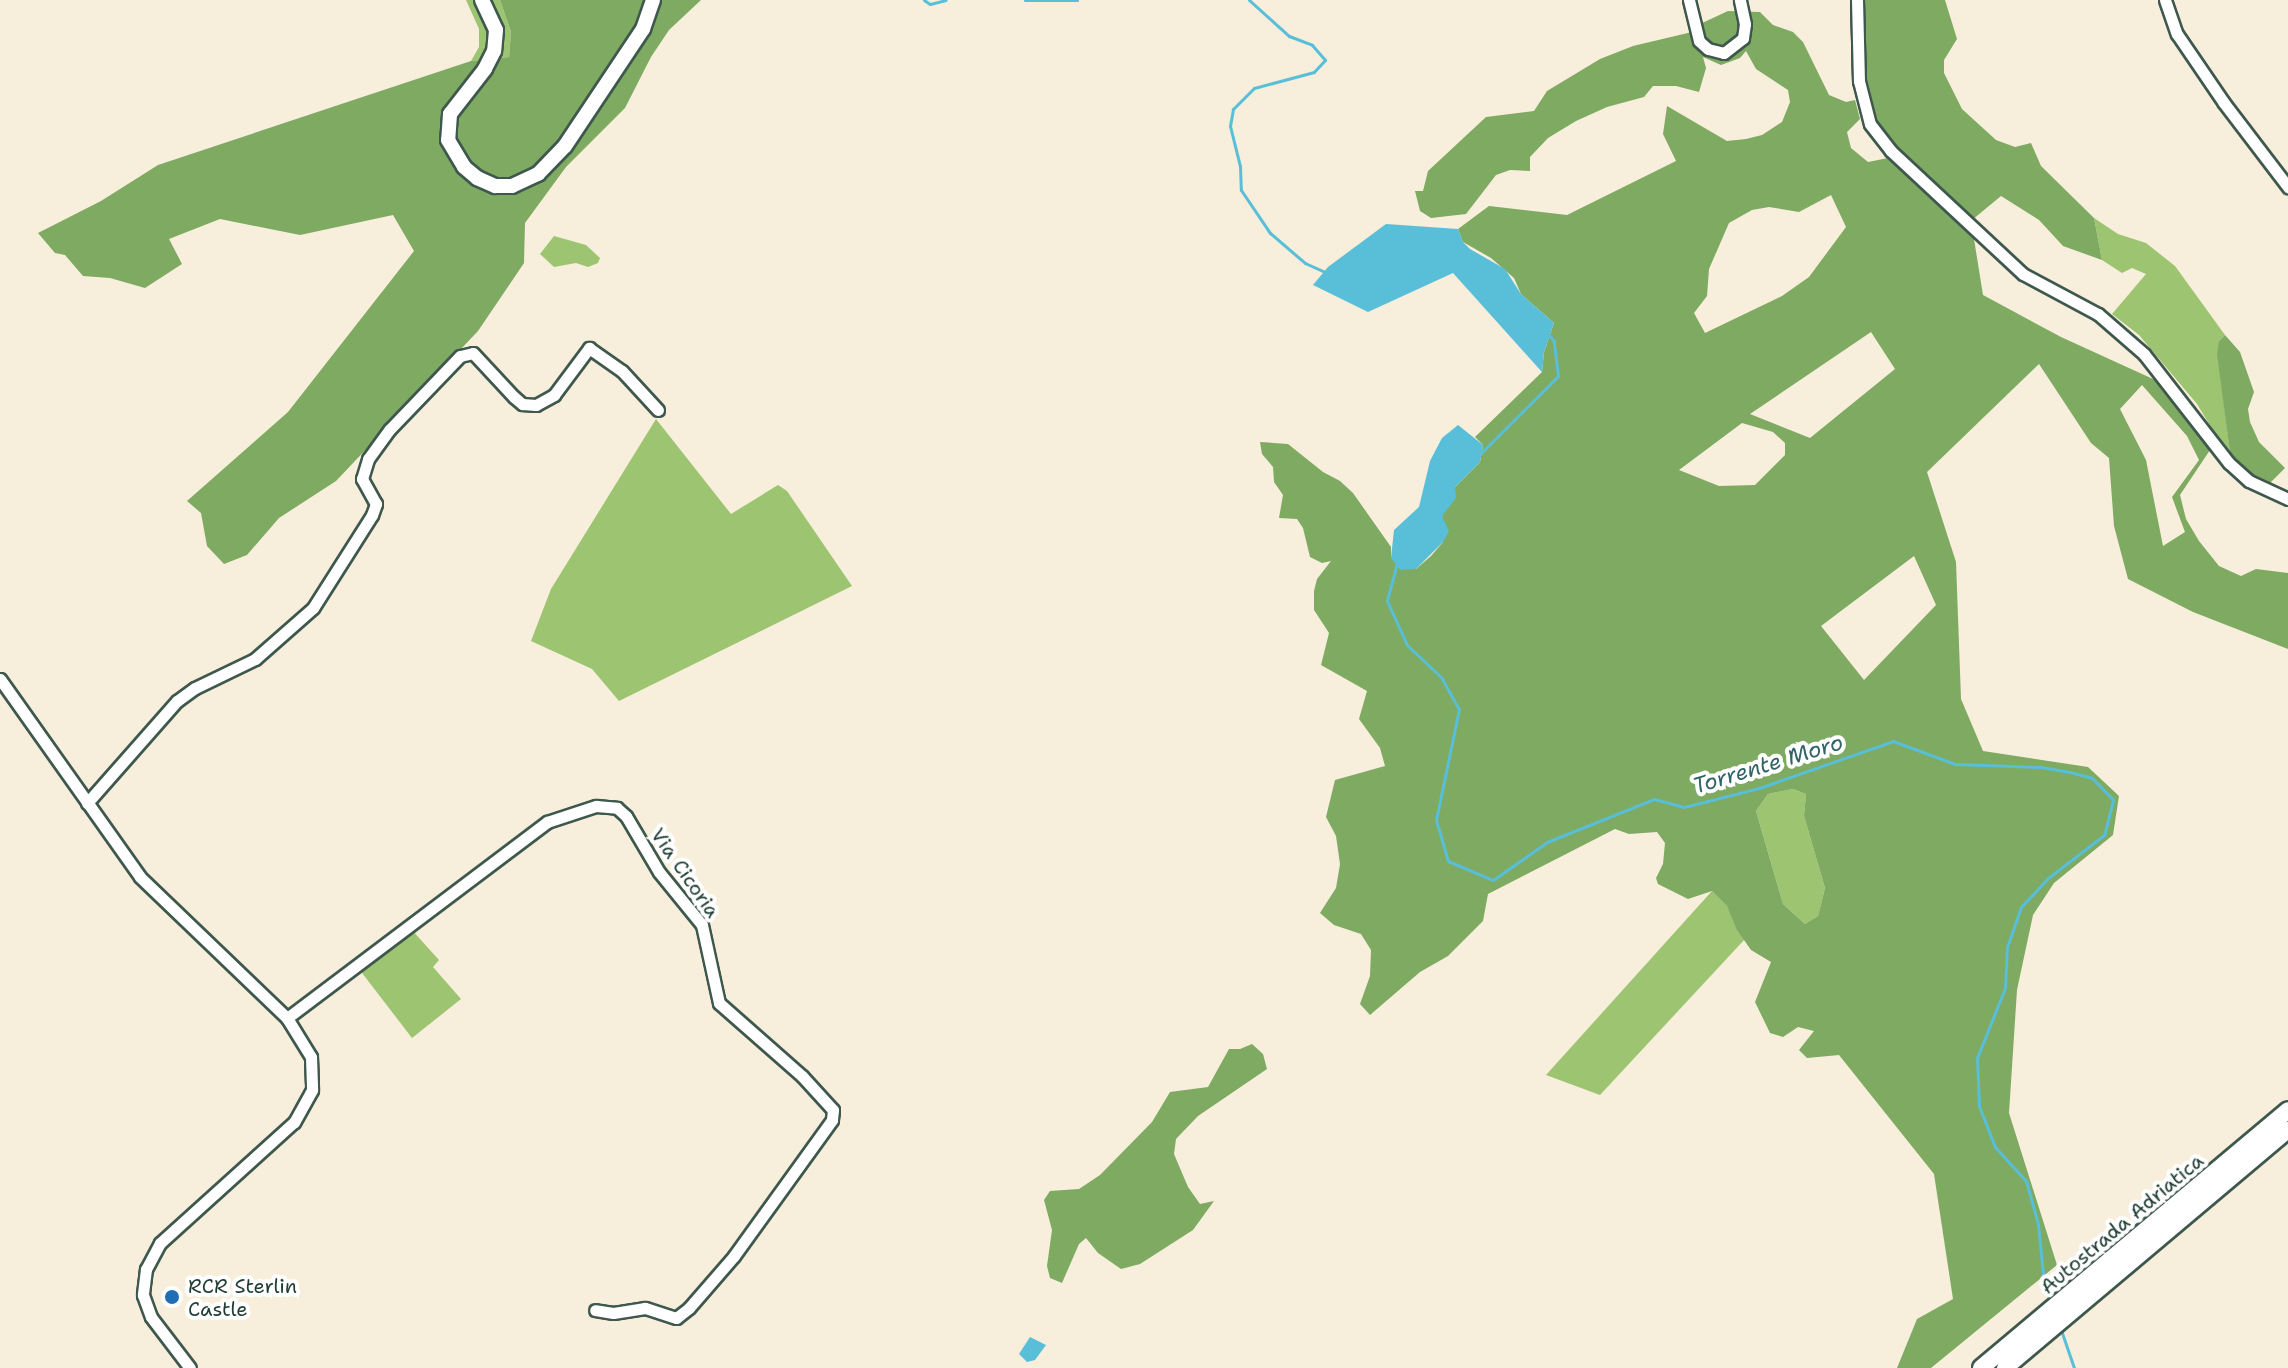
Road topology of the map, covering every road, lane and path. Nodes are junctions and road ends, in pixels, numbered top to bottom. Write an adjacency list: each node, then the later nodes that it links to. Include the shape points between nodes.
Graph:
1 (482, 0): 2 (main road, via 496,30 494,51 450,114 448,140 464,167 495,186 526,183 565,146 643,29)
2 (653, 0)
3 (1689, 0): 4 (street, via 1699,41 1724,53 1743,38)
4 (1740, 0)
5 (1857, 0): 9 (street, via 1859,81 1870,124 1891,151 2023,274 2098,314 2144,354 2229,463 2249,481)
6 (2165, 0): 7 (street, via 2177,34)
7 (2288, 187)
8 (658, 410): 11 (street, via 622,371 589,348 554,395 536,405 522,404 473,353 460,356 368,459 362,479 376,504 372,515 313,608 255,659 177,701)
9 (2288, 499)
10 (0, 679): 11 (street)
11 (87, 803): 12 (street, via 154,894)
12 (287, 1018): 15 (street, Via Cicoria, via 547,822 596,806 617,808 626,816 659,872 702,925 719,1003 833,1110 832,1120 743,1243 689,1308 676,1318 645,1308); 16 (street, via 311,1057 314,1075 304,1106 294,1122 160,1243 146,1269 143,1295 151,1317)
13 (2288, 1110): 17 (highway, Autostrada Adriatica)
14 (2288, 1130): 18 (highway, Autostrada Adriatica)
15 (595, 1310)
16 (190, 1368)
17 (1981, 1368)
18 (2005, 1368)

